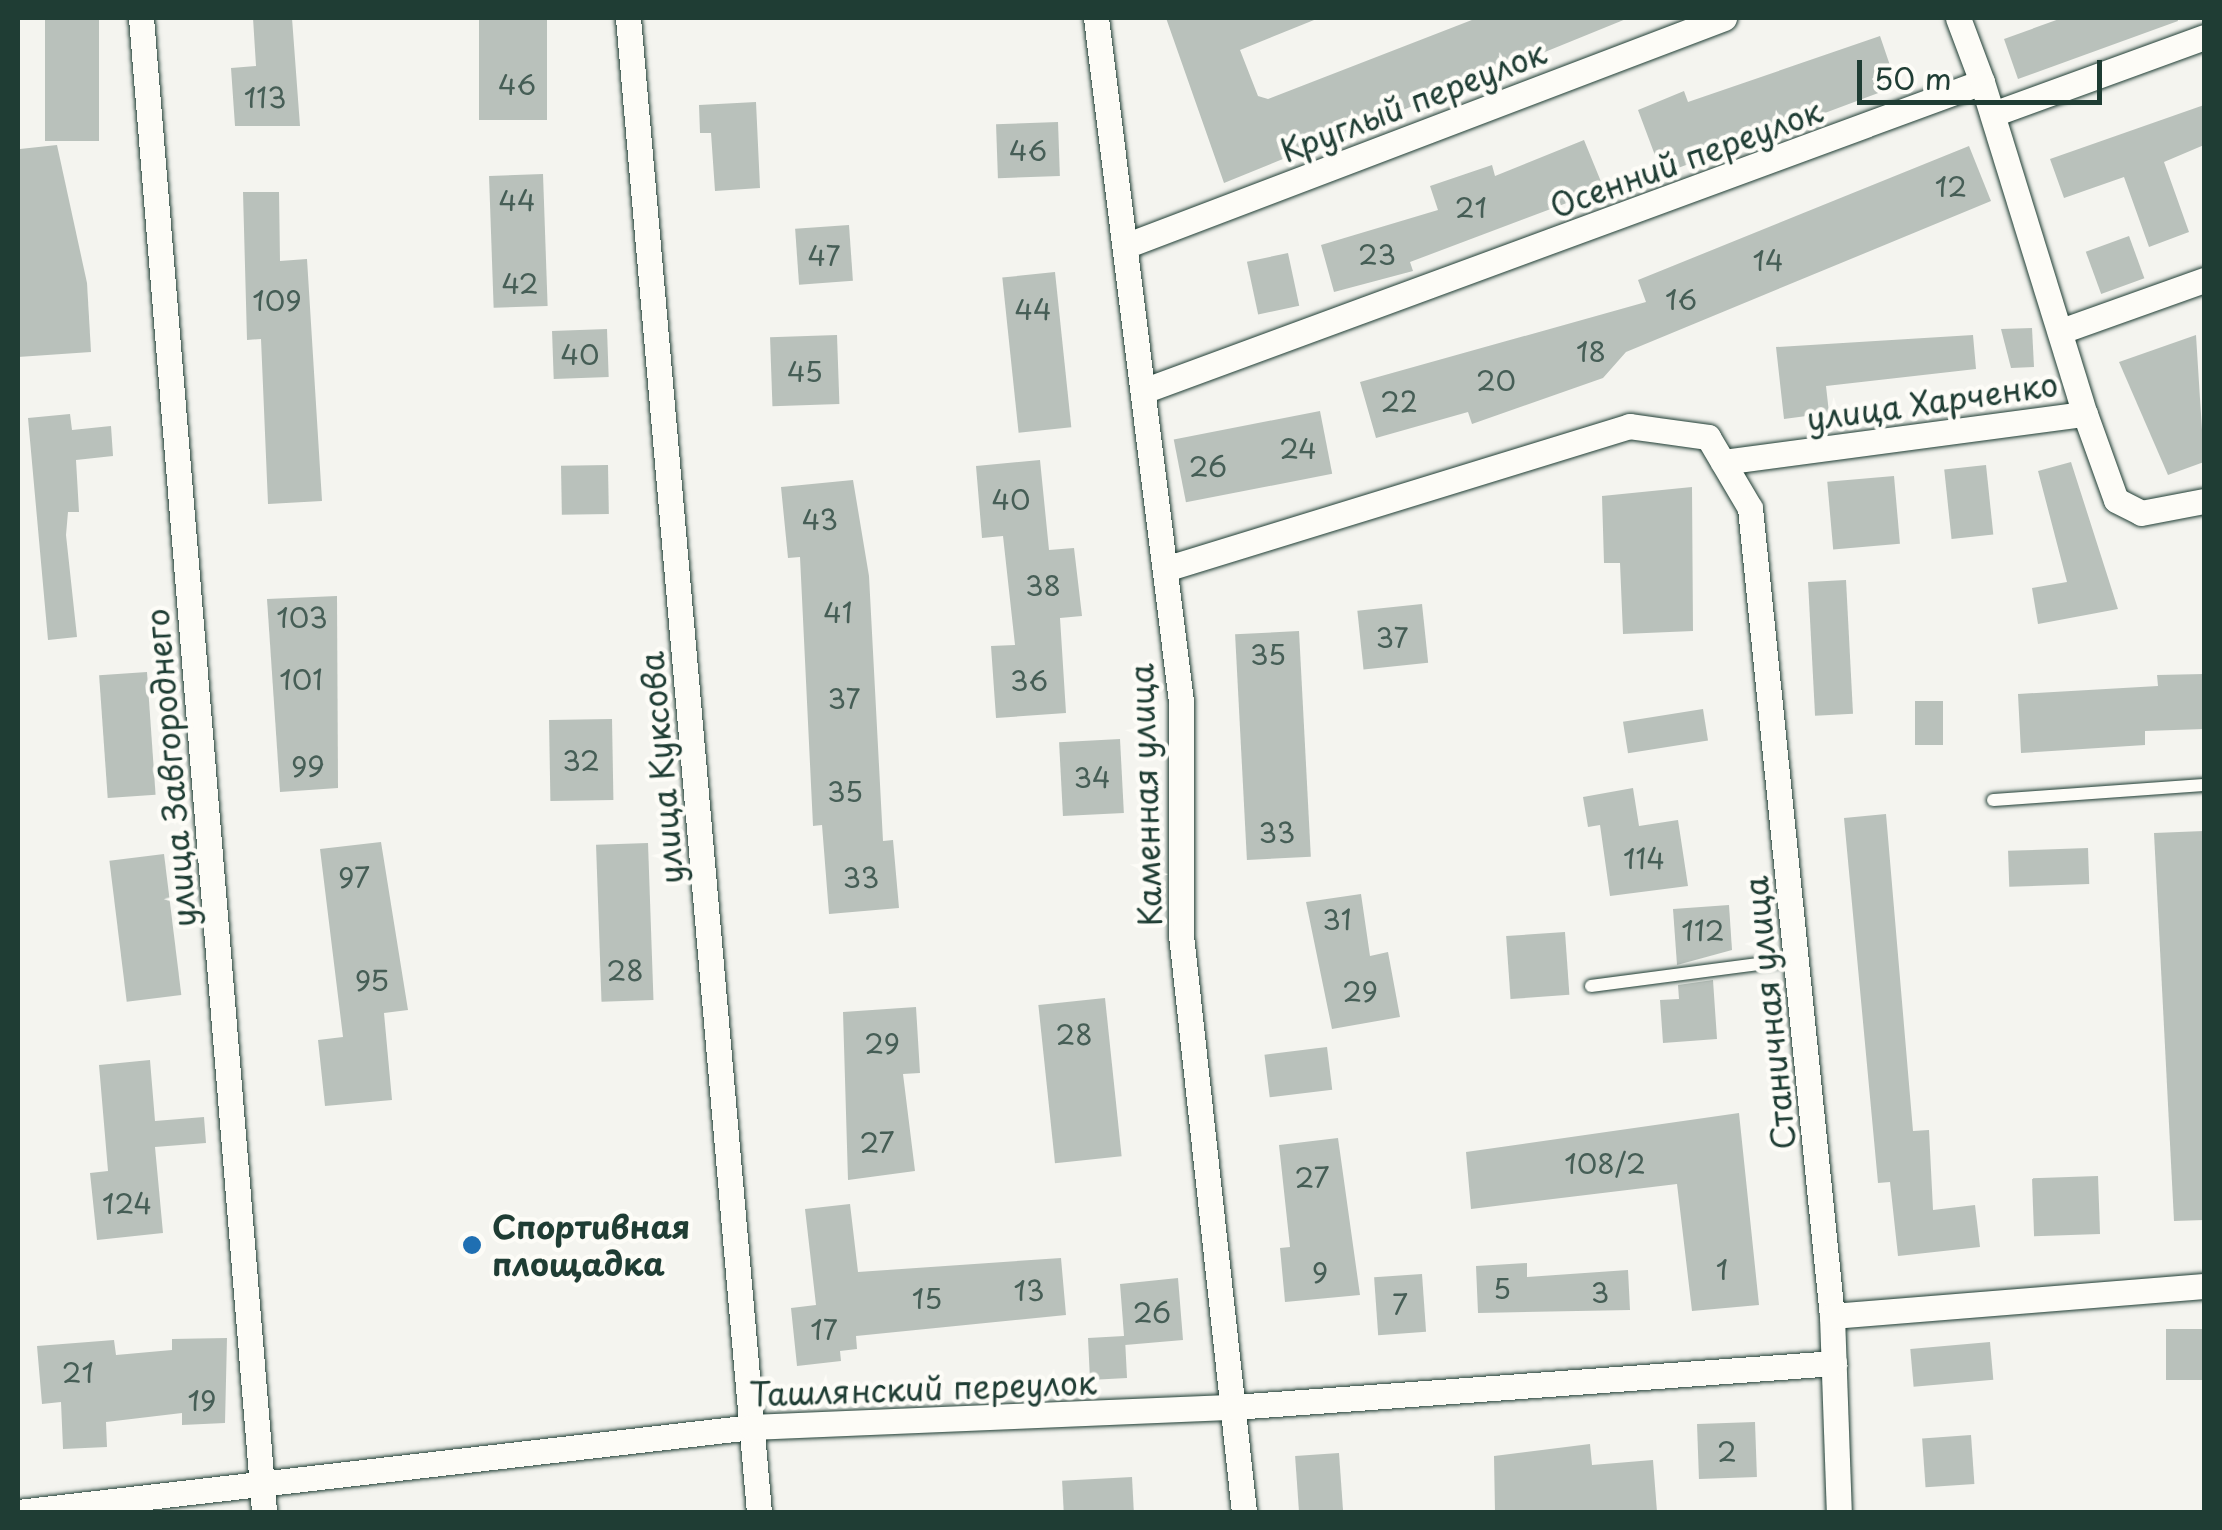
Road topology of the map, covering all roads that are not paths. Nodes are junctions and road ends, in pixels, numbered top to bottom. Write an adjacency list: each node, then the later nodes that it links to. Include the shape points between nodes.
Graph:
1 (142, 18): 26 (street, улица Завгороднего)
2 (628, 18): 25 (street, улица Куксова)
3 (1096, 18): 9 (street, Каменная улица)
4 (1724, 18): 9 (street, Круглый переулок)
5 (1958, 18): 7 (street)
6 (2204, 36): 8 (street)
7 (1982, 82): 8 (street); 12 (street, Осенний переулок)
8 (1994, 114): 11 (street)
9 (1124, 246): 12 (street, Каменная улица)
10 (2204, 280): 11 (street)
11 (2061, 331): 13 (street)
12 (1142, 391): 16 (street, Каменная улица)
13 (2085, 414): 14 (street, улица Харченко); 15 (street, улица Харченко, via 2116,500 2141,513)
14 (1723, 462): 16 (street, via 1708,437 1629,426); 19 (street, Станичная улица, via 1750,508)
15 (2204, 500)
16 (1164, 569): 24 (street, Каменная улица, via 1181,701 1181,935)
17 (2204, 785): 18 (lane)
18 (1993, 800)
19 (1796, 959): 20 (lane); 22 (street, Станичная улица)
20 (1591, 986)
21 (2204, 1286): 22 (street)
22 (1832, 1316): 23 (street, Станичная улица)
23 (1834, 1363): 24 (street, Ташлянский переулок); 31 (street, Станичная улица)
24 (1234, 1408): 25 (street, Ташлянский переулок); 30 (street, Каменная улица)
25 (752, 1427): 26 (street, Ташлянский переулок); 29 (street, улица Куксова)
26 (261, 1477): 27 (street, Ташлянский переулок); 28 (street, улица Завгороднего)
27 (18, 1512)
28 (264, 1512)
29 (759, 1512)
30 (1244, 1512)
31 (1839, 1512)

